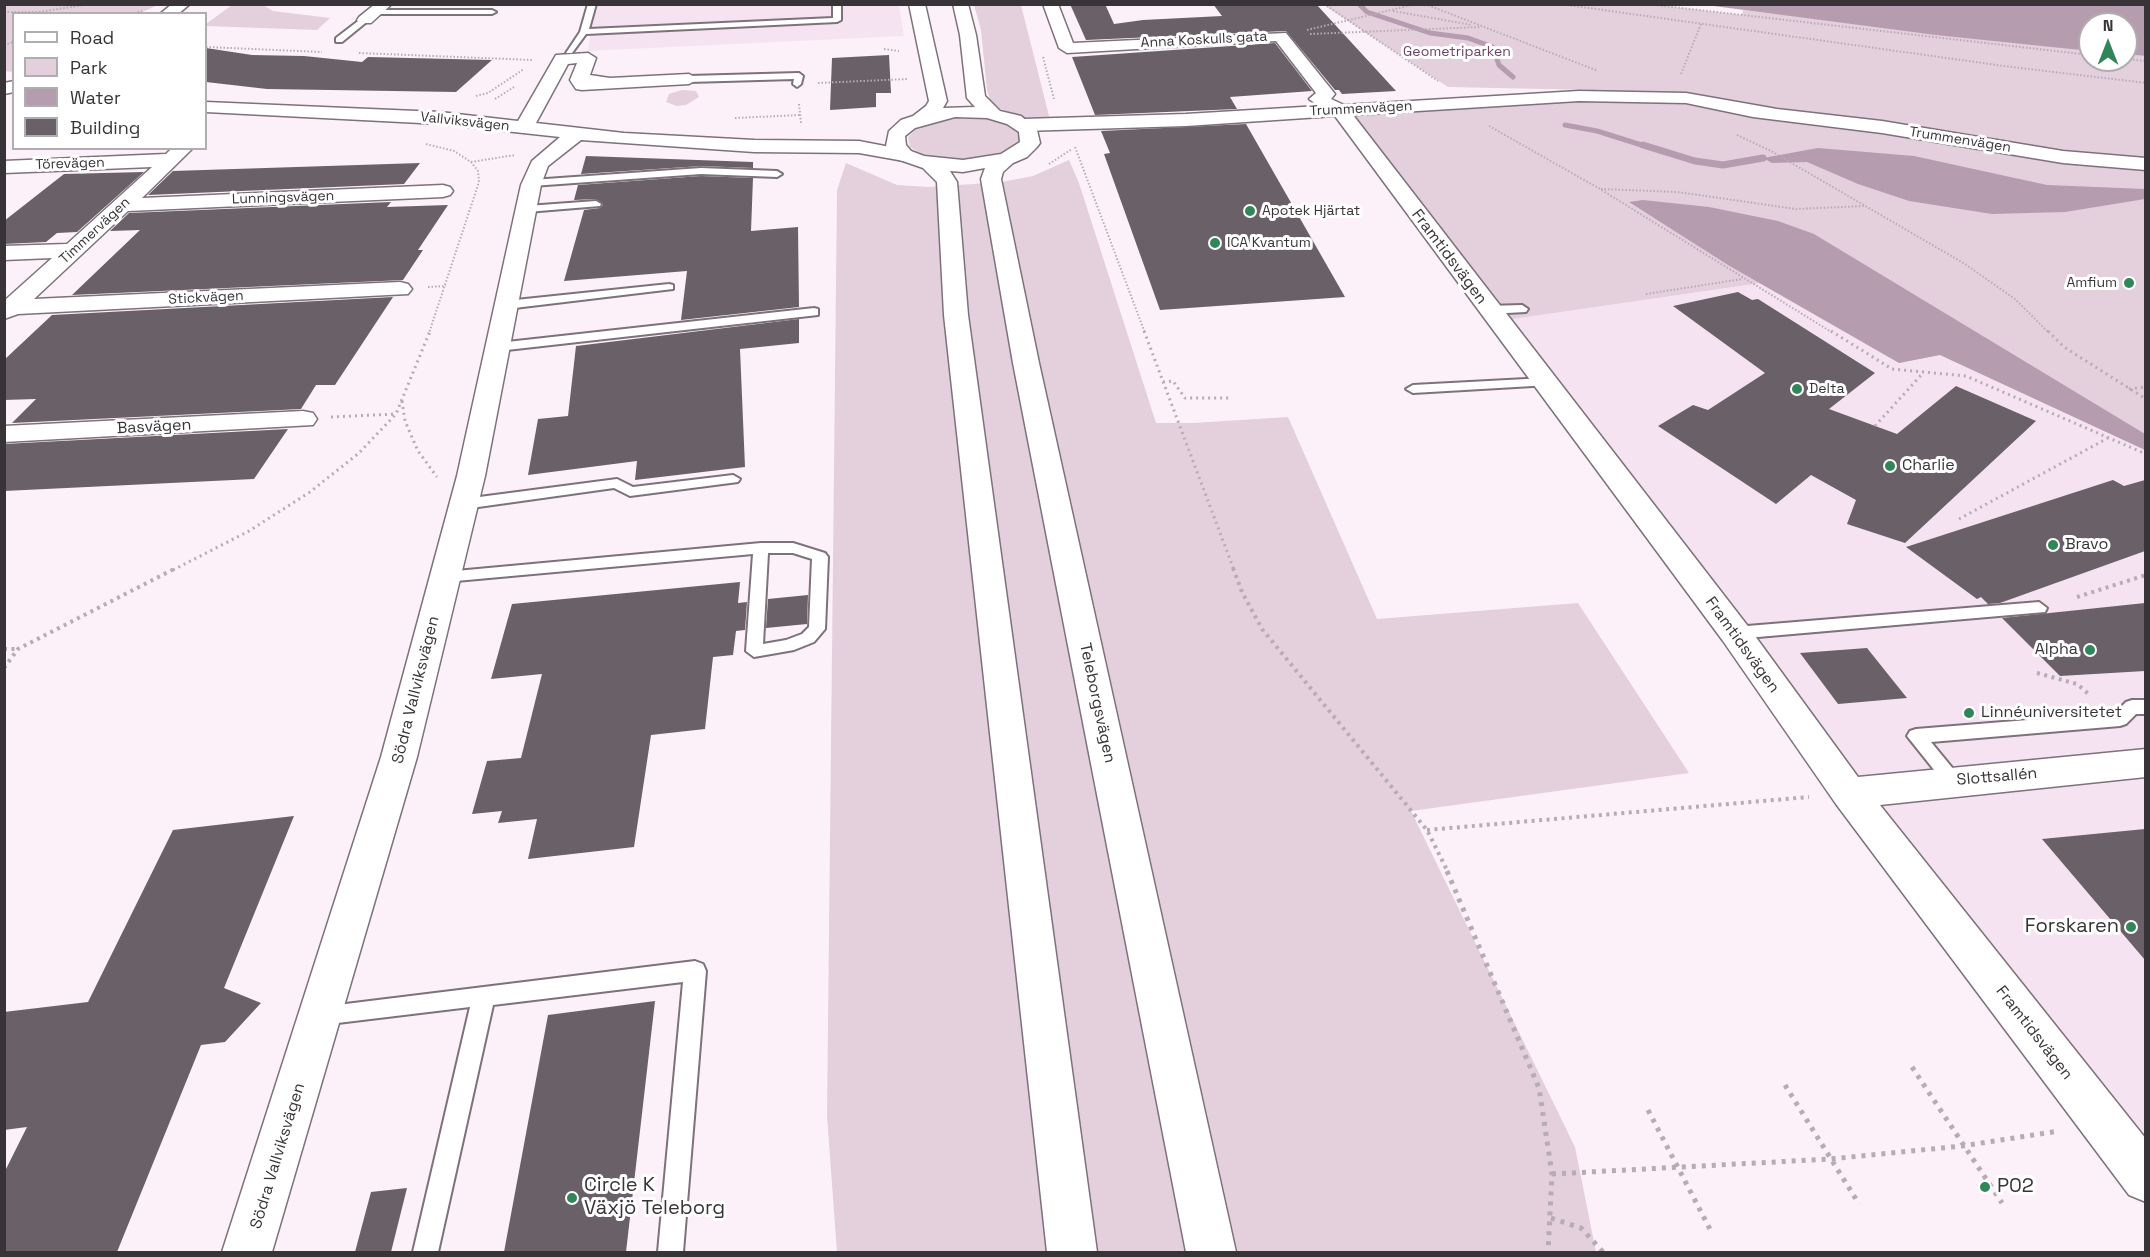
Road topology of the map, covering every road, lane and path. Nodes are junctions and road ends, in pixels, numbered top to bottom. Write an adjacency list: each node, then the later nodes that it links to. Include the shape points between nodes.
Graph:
1 (92, 4): 14 (path, via 39,12)
2 (183, 4): 15 (street)
3 (592, 4): 23 (lane)
4 (837, 4): 23 (lane, via 837,20)
5 (917, 4): 52 (street, via 938,101 934,109)
6 (960, 4): 50 (street, via 976,98)
7 (1050, 4): 24 (street, Anna Koskulls gata, via 1066,48)
8 (1324, 4): 18 (path)
9 (1416, 4): 12 (path)
10 (1560, 4): 19 (path)
11 (1647, 4): 34 (path)
12 (1410, 5): 13 (path)
13 (1391, 10): 18 (path); 20 (path, via 1484,27)
14 (4, 12)
15 (170, 12)
16 (375, 12): 17 (lane); 26 (lane)
17 (492, 12)
18 (1350, 21): 22 (path); 24 (path)
19 (1701, 24): 25 (path); 36 (path)
20 (1436, 29): 21 (path)
21 (1403, 30): 22 (path)
22 (1366, 31): 24 (path); 40 (path)
23 (584, 32): 30 (lane)
24 (1280, 36): 49 (street, Anna Koskulls gata, via 1326,94 1318,99)
25 (1792, 37): 27 (path); 41 (path)
26 (339, 40)
27 (1790, 41)
28 (207, 47): 32 (path)
29 (884, 49): 31 (path)
30 (569, 51)
31 (900, 51)
32 (324, 52)
33 (348, 53): 35 (path)
34 (2078, 54)
35 (539, 60)
36 (1679, 77)
37 (688, 79): 42 (lane, via 799,76); 43 (street)
38 (916, 79): 42 (path)
39 (603, 81): 43 (street, via 579,81 588,58 562,59)
40 (1438, 81)
41 (2145, 83)
42 (797, 84): 53 (path)
43 (547, 87): 56 (street)
44 (488, 93): 45 (path)
45 (502, 95)
46 (1454, 104): 49 (street, Trummenvägen); 64 (street, Trummenvägen, via 1536,100 1774,114 1882,127 2063,157); 67 (path)
47 (207, 107): 48 (street, Vallviksvägen)
48 (231, 109): 55 (street); 56 (street, Vallviksvägen, via 440,117)
49 (1340, 110): 51 (street, Trummenvägen); 82 (street, Framtidsvägen)
50 (993, 114): 52 (street, Vallviksvägen, via 955,112); 54 (street)
51 (1186, 120): 54 (street, Trummenvägen); 61 (street, Trummenvägen, via 1059,136)
52 (911, 124): 58 (street, Vallviksvägen, via 825,138); 63 (street, via 895,141)
53 (801, 125)
54 (1023, 125): 61 (street, via 1031,135)
55 (207, 127)
56 (524, 128): 57 (street, Vallviksvägen)
57 (575, 135): 58 (street, Vallviksvägen); 69 (street, Södra Vallviksvägen, via 539,165)
58 (724, 144): 63 (street, Vallviksvägen, via 860,147)
59 (1075, 146): 86 (path)
60 (1771, 151): 72 (path)
61 (1017, 152): 63 (street, Trummenvägen, via 970,166); 137 (street, Teleborgsvägen, via 994,170 991,179 1033,399)
62 (178, 154): 65 (street, Törevägen); 71 (street, Timmervägen)
63 (917, 159): 136 (street, via 940,171 947,182 957,327)
64 (2145, 164)
65 (4, 167)
66 (777, 174): 69 (lane, via 701,171)
67 (1600, 189): 72 (path, via 1677,192 1796,209); 75 (path)
68 (443, 191): 71 (street, Lunningsvägen)
69 (529, 196): 70 (lane); 79 (street, Södra Vallviksvägen)
70 (596, 204)
71 (123, 205): 73 (street, Timmervägen)
72 (1865, 206): 90 (path, via 1994,283 2064,347)
73 (75, 250): 74 (street); 81 (street, Timmervägen)
74 (4, 253)
75 (1743, 279): 78 (path); 85 (path, via 1892,369)
76 (669, 286): 79 (lane)
77 (400, 289): 81 (street, Stickvägen)
78 (1646, 294)
79 (506, 305): 84 (street, Södra Vallviksvägen)
80 (1522, 309): 82 (lane)
81 (8, 310)
82 (1488, 310): 87 (street, Framtidsvägen)
83 (814, 312): 84 (lane)
84 (498, 347): 101 (street, Södra Vallviksvägen)
85 (1924, 372): 96 (path); 98 (path, via 1966,376)
86 (1163, 382): 91 (path, via 1173,381 1185,398); 117 (path, via 1242,592 1262,629)
87 (1545, 382): 89 (lane); 108 (street, Framtidsvägen)
88 (2145, 387): 90 (path)
89 (1413, 389)
90 (2128, 389): 92 (path)
91 (1231, 398)
92 (2145, 399)
93 (402, 400): 101 (path, via 405,421 418,451)
94 (396, 414): 95 (path)
95 (303, 419): 97 (street, Basvägen)
96 (1875, 426)
97 (4, 434)
98 (2109, 438): 99 (path); 102 (path)
99 (2145, 454)
100 (733, 479): 101 (lane, via 630,492 617,483)
101 (464, 504): 105 (street, Södra Vallviksvägen)
102 (1959, 519)
103 (761, 548): 103 (lane, via 755,640 754,651 788,646 808,639 817,629 820,557 793,548); 105 (lane)
104 (2145, 575): 106 (path)
105 (445, 577): 119 (street, Södra Vallviksvägen, via 399,757)
106 (2077, 597)
107 (2039, 608): 108 (lane)
108 (1735, 633): 116 (street, Framtidsvägen)
109 (4, 649): 110 (path)
110 (18, 649)
111 (2037, 673): 112 (path)
112 (2076, 684)
113 (2145, 706): 115 (lane, via 2132,708 2120,718 1916,736)
114 (2145, 763): 115 (street, Slottsallén)
115 (1954, 781): 116 (street, Slottsallén)
116 (1850, 793): 117 (path); 123 (street, Framtidsvägen)
117 (1427, 830): 127 (path, via 1539,1088)
118 (484, 996): 119 (lane); 134 (lane); 135 (lane, via 695,971)
119 (321, 1015): 133 (street, Södra Vallviksvägen)
120 (1911, 1067): 124 (path)
121 (1785, 1085): 125 (path)
122 (1648, 1110): 126 (path)
123 (2104, 1124): 124 (path); 128 (street, Framtidsvägen)
124 (1962, 1146): 125 (path); 129 (path)
125 (1830, 1159): 126 (path); 130 (path)
126 (1678, 1169): 127 (path); 132 (path)
127 (1552, 1174): 131 (path)
128 (2145, 1178)
129 (2002, 1203)
130 (1859, 1204)
131 (1551, 1218): 138 (path); 139 (path, via 1581,1228)
132 (1712, 1233)
133 (247, 1252)
134 (425, 1252)
135 (671, 1252)
136 (1072, 1252)
137 (1211, 1252)
138 (1548, 1252)
139 (1603, 1252)

